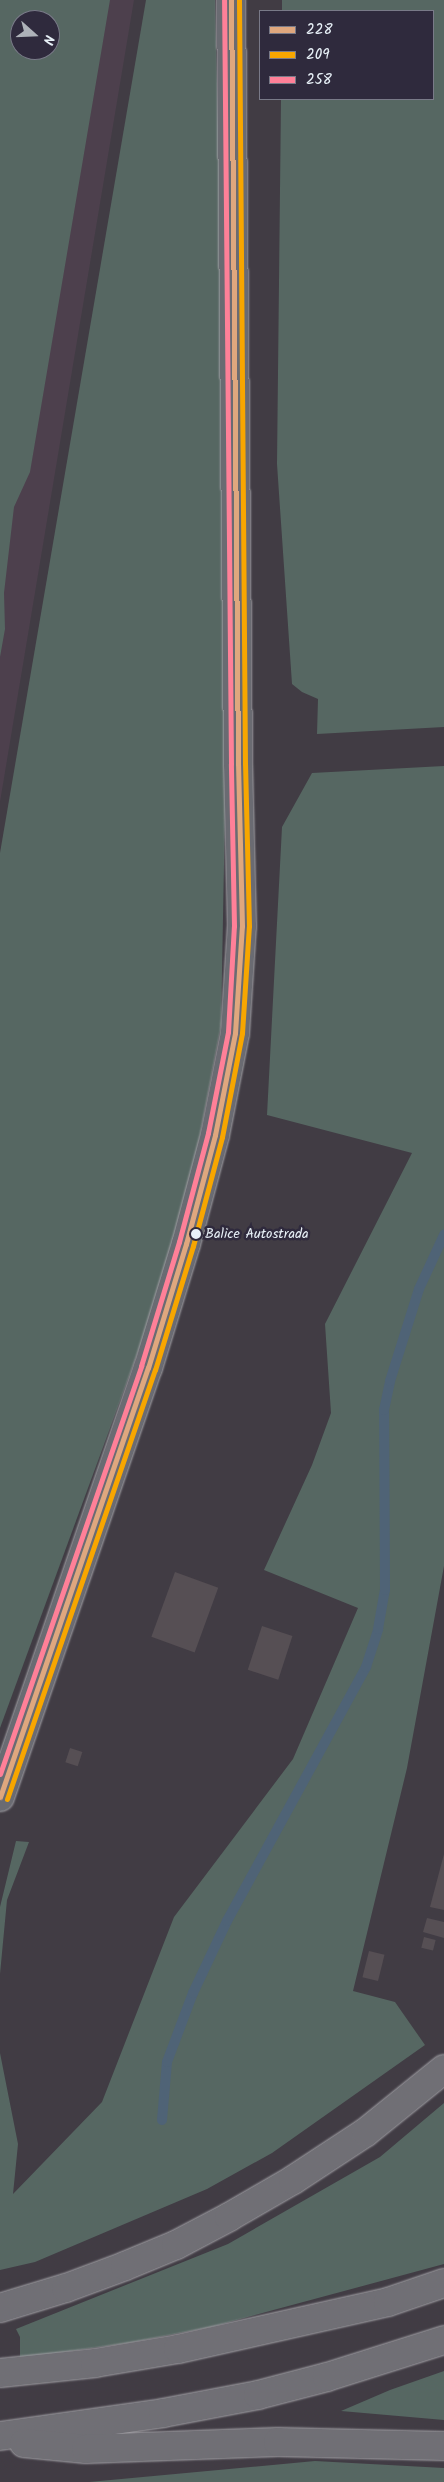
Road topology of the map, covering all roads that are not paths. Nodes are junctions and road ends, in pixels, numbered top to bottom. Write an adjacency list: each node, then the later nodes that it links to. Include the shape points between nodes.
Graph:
1 (232, 0): 2 (street, via 242,926 235,1033 212,1144 148,1368)
2 (0, 1798)
3 (444, 2069): 5 (highway, via 366,2132 229,2217 176,2245 125,2266)
4 (444, 2283): 7 (highway, via 388,2302 178,2350)
5 (0, 2308)
6 (444, 2340): 8 (highway, via 258,2395)
7 (0, 2373)
8 (0, 2436)
9 (0, 2441): 10 (highway, via 86,2449 278,2442)
10 (444, 2446)

